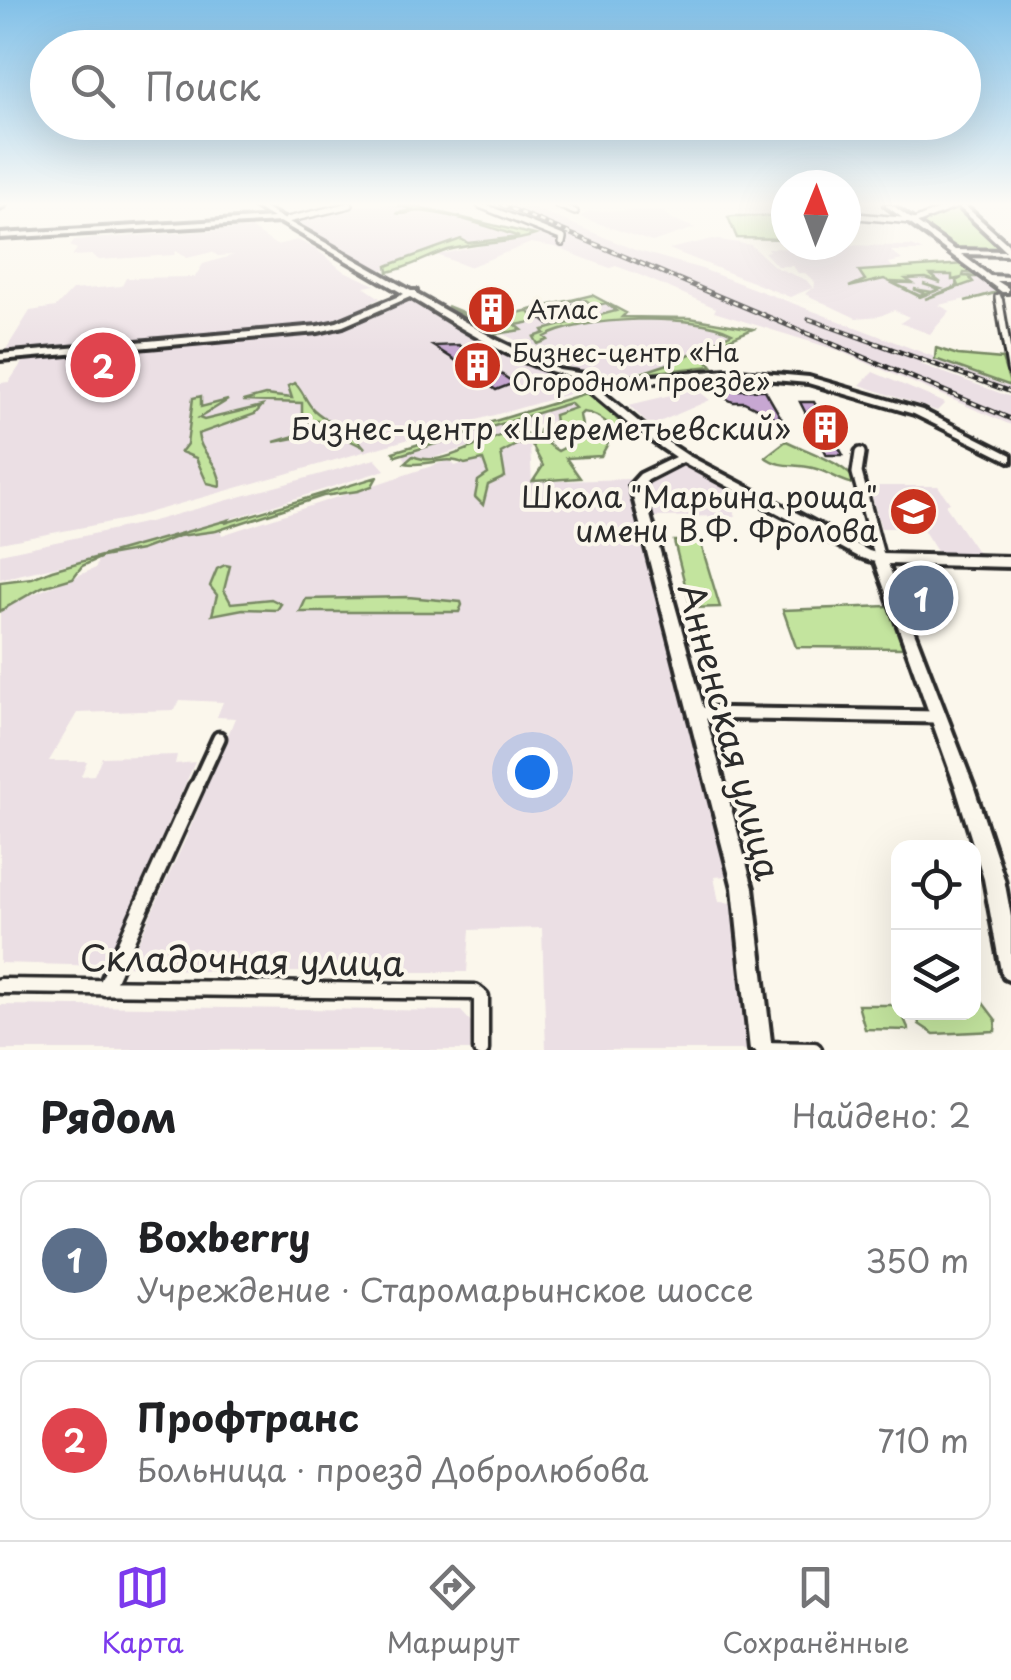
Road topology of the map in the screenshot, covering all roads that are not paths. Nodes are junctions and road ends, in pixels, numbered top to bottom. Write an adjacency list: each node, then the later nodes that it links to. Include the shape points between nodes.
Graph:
1 (344, 254): 6 (main road)
2 (960, 254): 3 (main road)
3 (990, 278): 4 (main road); 5 (main road)
4 (1011, 278)
5 (1005, 291): 7 (street); 10 (street)
6 (412, 293): 8 (main road, via 318,329); 9 (main road); 11 (main road, via 511,351)
7 (1011, 300)
8 (0, 356)
9 (560, 370): 11 (main road); 12 (main road)
10 (1011, 371)
11 (576, 378): 12 (main road)
12 (598, 384): 14 (main road, via 754,373 836,385 932,418); 15 (main road, via 640,429)
13 (860, 453): 16 (street, via 857,473)
14 (1007, 455)
15 (683, 457): 16 (main road); 18 (main road, Анненская улица, via 636,485)
16 (880, 559): 17 (main road); 19 (main road)
17 (1011, 562)
18 (696, 713): 19 (street); 25 (main road, Анненская улица, via 743,888)
19 (939, 717): 21 (main road, via 994,879)
20 (219, 738): 23 (street)
21 (1011, 971)
22 (0, 986): 23 (street, Складочная улица)
23 (105, 988): 24 (street, Складочная улица, via 474,992 481,997)
24 (481, 1050)
25 (761, 1050): 26 (street)
26 (814, 1050)

